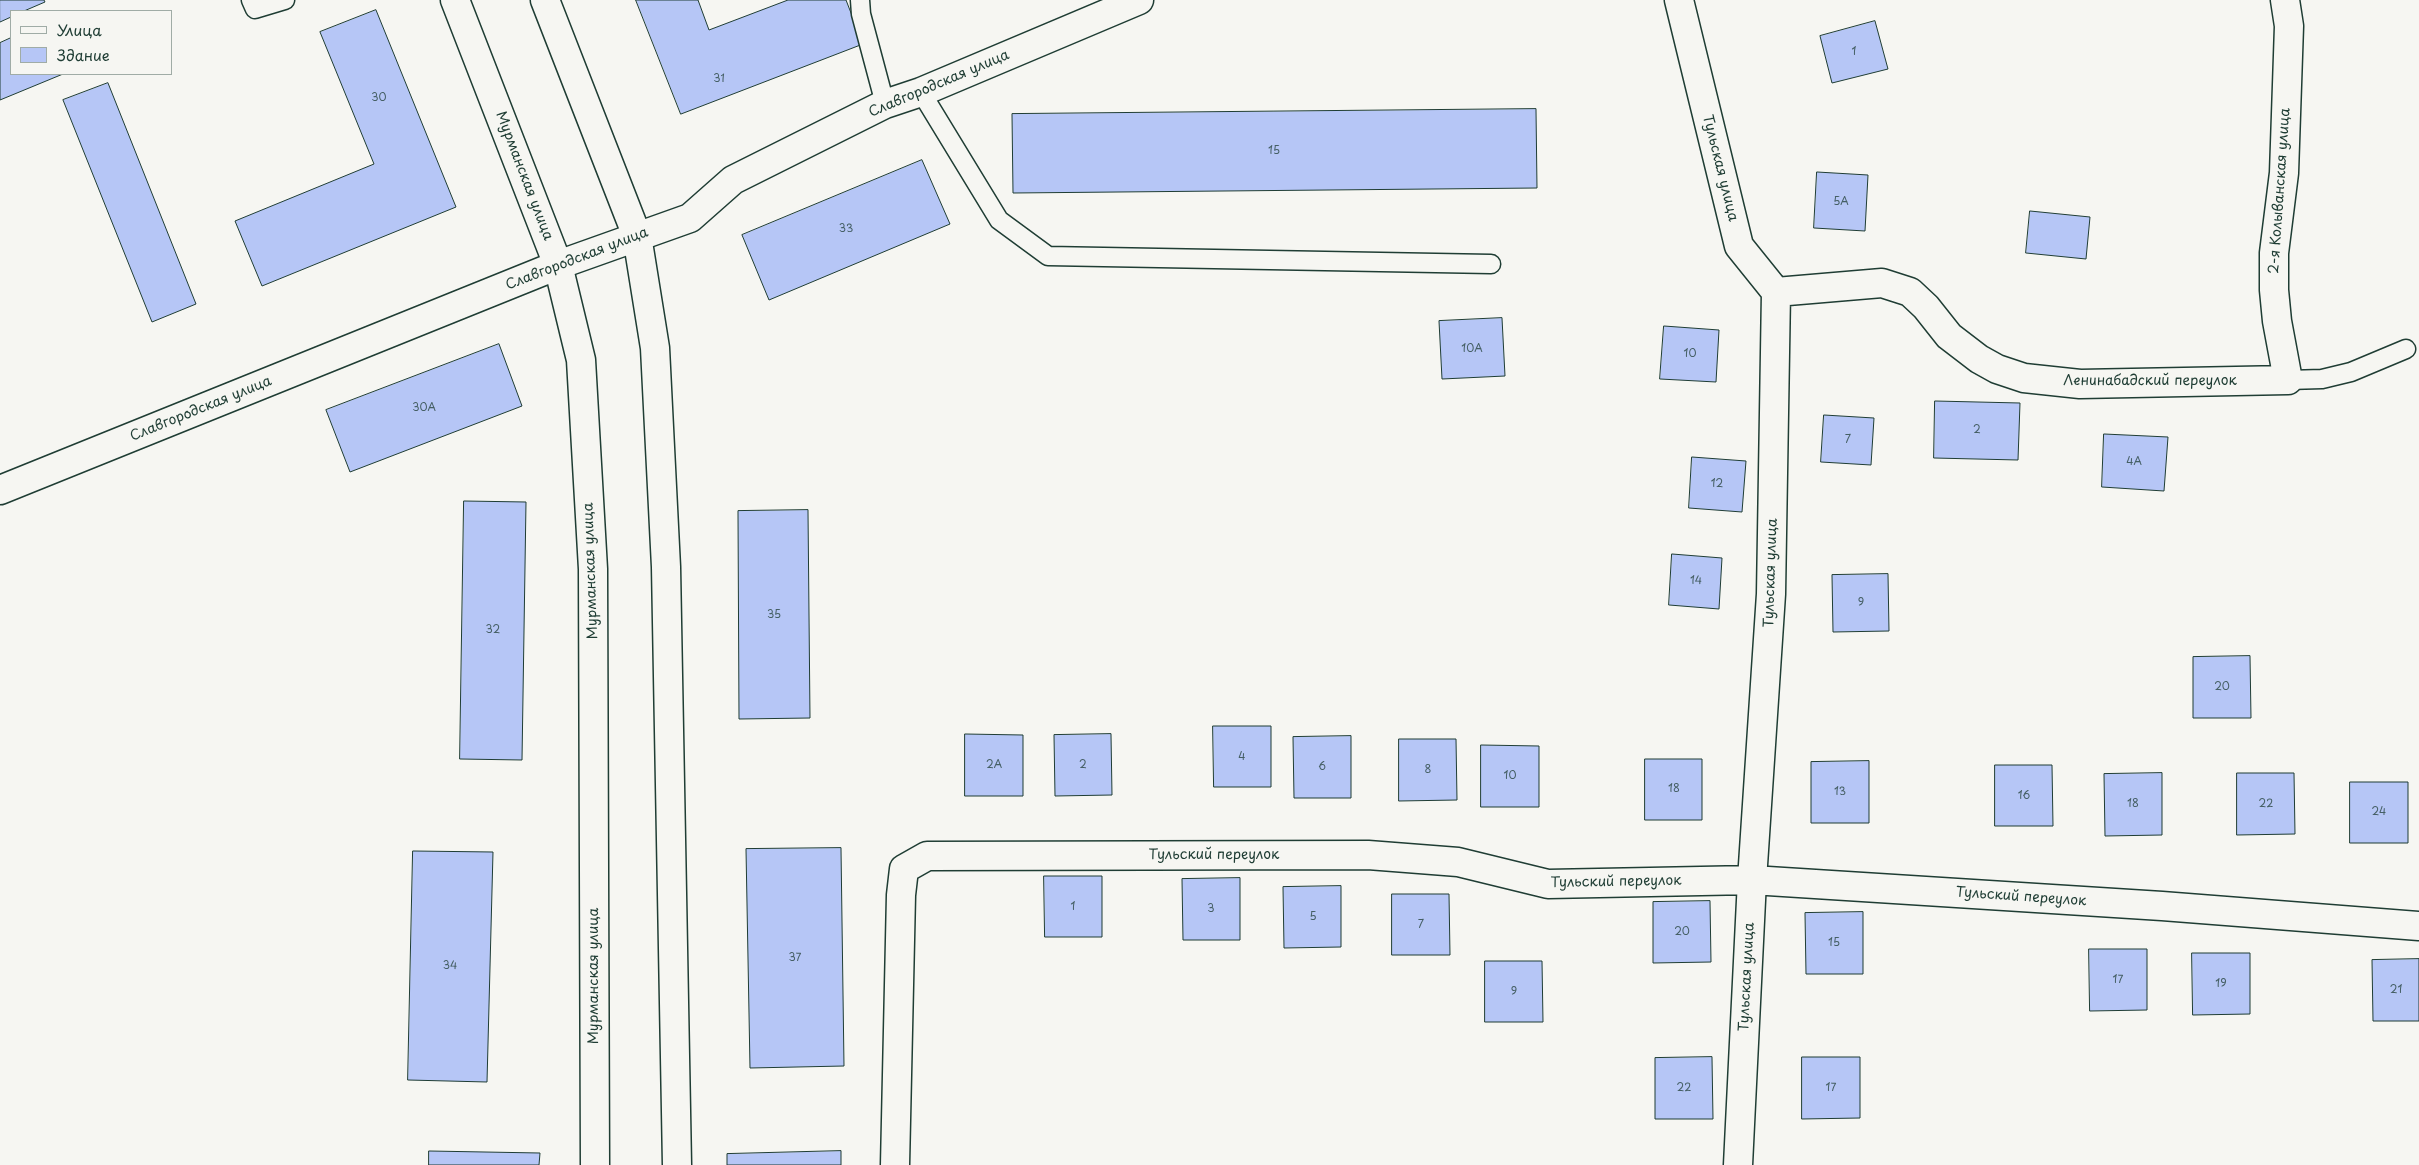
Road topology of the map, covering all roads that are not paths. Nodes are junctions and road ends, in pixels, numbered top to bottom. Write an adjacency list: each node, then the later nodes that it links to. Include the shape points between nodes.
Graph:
1 (251, 0): 2 (lane, via 255,9)
2 (285, 0)
3 (456, 0): 13 (street, Мурманская улица)
4 (545, 0): 11 (street)
5 (860, 0): 10 (lane)
6 (1139, 0): 9 (street, Славгородская улица)
7 (1679, 0): 14 (street, Тульская улица, via 1739,246)
8 (2284, 0): 16 (street, 2-я Колыванская улица, via 2289,26 2284,163 2274,253 2274,290)
9 (921, 92): 10 (street, Славгородская улица); 12 (lane, via 999,220 1048,256)
10 (885, 104): 11 (street, Славгородская улица, via 733,180 690,218)
11 (637, 236): 13 (street, Славгородская улица); 21 (street, via 655,348 666,566)
12 (1491, 264)
13 (558, 265): 17 (street, Славгородская улица); 20 (street, Мурманская улица, via 581,360 594,569)
14 (1776, 292): 16 (street, Ленинабадский переулок, via 1882,283 1910,292 1949,336 1979,359 2024,378 2080,384); 18 (street, Тульская улица, via 1772,594)
15 (2406, 349): 16 (lane, via 2352,372 2322,379)
16 (2288, 380)
17 (0, 490)
18 (1752, 880): 19 (street, Тульский переулок); 22 (street, Тульский переулок, via 1548,884 1458,862 1368,855 927,856 904,869 902,886); 23 (street, Тульская улица)
19 (2419, 926)
20 (595, 1165)
21 (677, 1165)
22 (895, 1165)
23 (1738, 1165)

